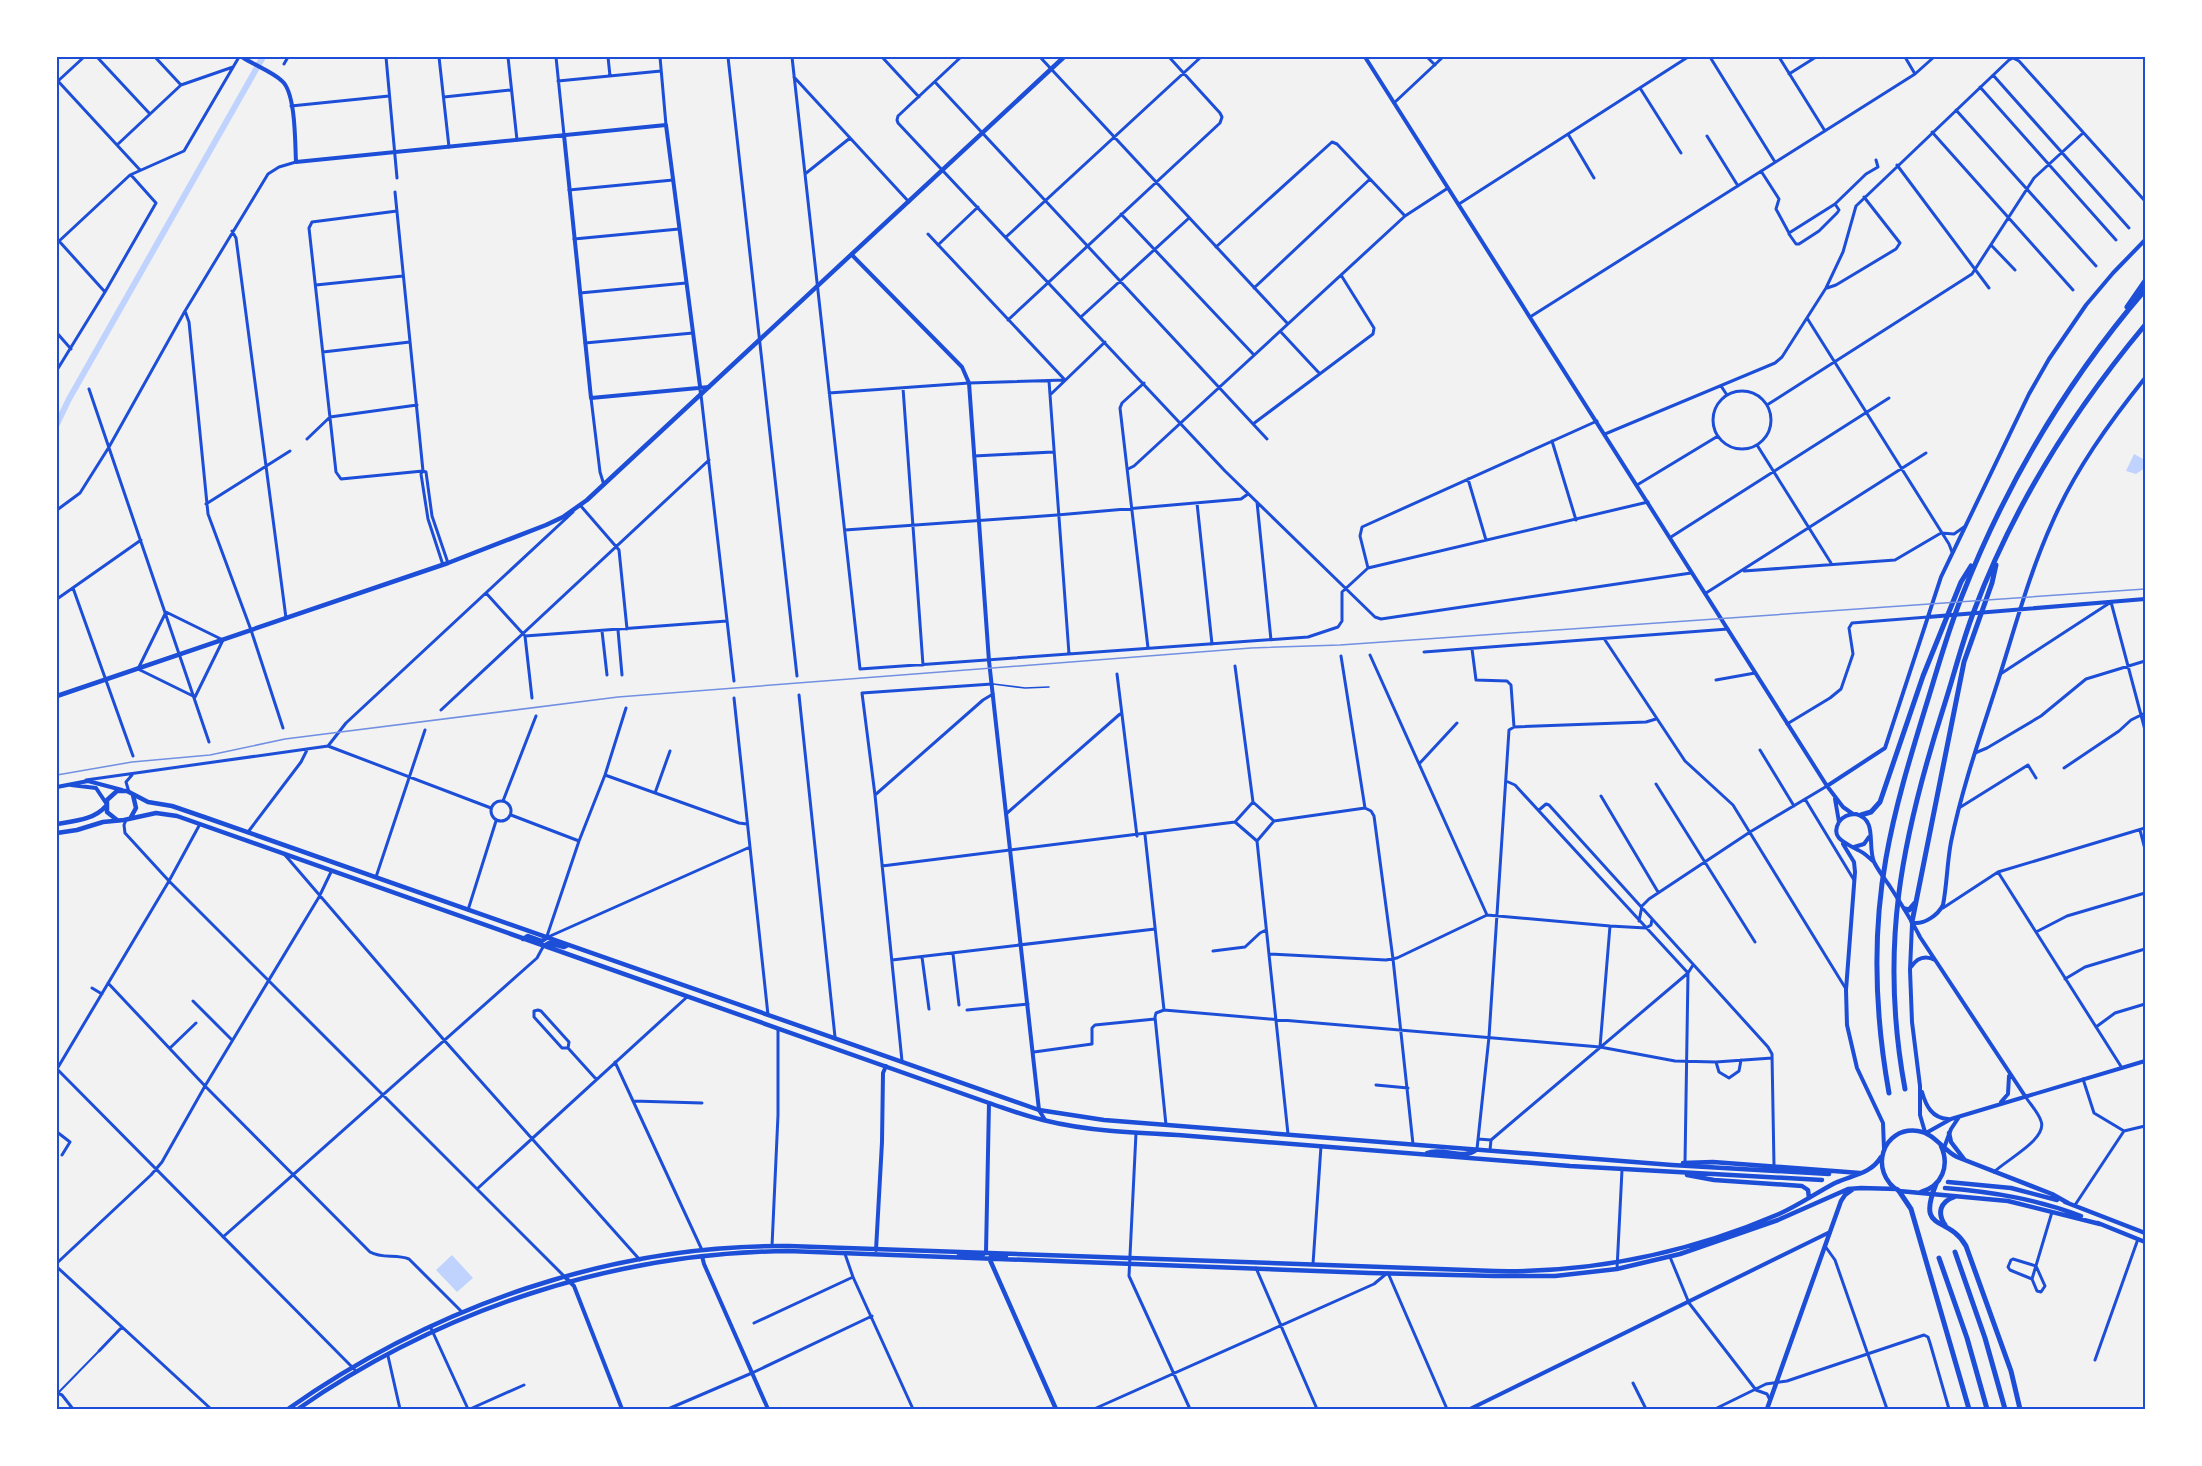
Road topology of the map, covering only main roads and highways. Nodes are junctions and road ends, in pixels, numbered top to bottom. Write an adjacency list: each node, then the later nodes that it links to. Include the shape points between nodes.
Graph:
1 (241, 57): 4 (main road, via 284,82 289,90 296,162)
2 (1064, 57): 6 (main road)
3 (1365, 57): 25 (main road)
4 (564, 135): 15 (main road, via 666,124); 15 (main road, via 591,398)
5 (2145, 240): 21 (main road, via 2101,287 2049,359 1952,552)
6 (852, 255): 14 (main road); 63 (main road, via 962,367 969,383 989,661)
7 (2145, 281): 11 (highway)
8 (2145, 290): 11 (highway)
9 (2145, 325): 12 (highway)
10 (2145, 330): 12 (highway)
11 (2111, 331): 18 (highway, via 2042,431)
12 (2127, 347): 17 (highway, via 2062,436)
13 (2145, 378): 20 (main road, via 2103,432 2070,487 2052,522)
14 (710, 387): 15 (main road); 16 (main road)
15 (700, 388): 16 (main road)
16 (701, 394): 22 (main road, via 604,485 563,517 546,525 446,564)
17 (1999, 551): 43 (highway, via 1964,662); 57 (highway, via 1965,637 1918,793 1902,861 1893,963 1896,1029)
18 (1980, 552): 31 (highway, via 1961,582 1923,676 1880,802 1871,812); 59 (highway, via 1933,682 1886,859 1876,978)
19 (2145, 599): 20 (main road)
20 (2020, 610): 21 (main road); 45 (main road, via 1959,808 1941,909 1923,923)
21 (1928, 617): 25 (main road, via 1887,743 1881,751)
22 (57, 696)
23 (67, 785): 24 (main road); 26 (main road, via 84,781); 29 (main road, via 92,787)
24 (57, 786)
25 (1827, 786): 28 (main road)
26 (123, 790): 27 (main road); 29 (main road, via 114,792)
27 (130, 793): 32 (main road, via 137,805); 42 (main road)
28 (1835, 799): 30 (main road); 34 (main road)
29 (106, 804): 33 (main road, via 109,815); 35 (main road, via 91,817)
30 (1853, 814): 31 (main road); 34 (main road)
31 (1861, 815): 37 (main road, via 1869,824)
32 (128, 819): 33 (main road); 41 (main road, via 164,813)
33 (118, 820): 36 (main road)
34 (1839, 823): 38 (main road, via 1837,833)
35 (57, 824)
36 (57, 833)
37 (1870, 836): 39 (main road, via 1864,844); 40 (main road)
38 (1843, 844): 39 (main road); 71 (main road, via 1854,865 1855,881 1847,1025 1861,1080 1884,1128)
39 (1853, 847): 40 (main road)
40 (1876, 864): 44 (main road)
41 (319, 867): 42 (main road, via 367,882); 47 (main road)
42 (376, 877): 46 (main road)
43 (1915, 902): 44 (highway); 45 (highway)
44 (1908, 911): 45 (main road)
45 (1913, 923): 50 (main road); 51 (main road)
46 (546, 938): 47 (main road); 48 (main road)
47 (523, 939): 49 (main road)
48 (568, 945): 49 (main road); 53 (main road)
49 (544, 946): 54 (main road)
50 (1936, 961): 51 (main road, via 1922,957); 55 (main road)
51 (1910, 970): 56 (main road)
52 (2145, 1061): 60 (main road)
53 (902, 1063): 54 (main road); 58 (main road)
54 (886, 1066): 61 (main road); 97 (main road, via 882,1073)
55 (2008, 1073): 60 (main road); 62 (main road, via 2009,1090)
56 (1920, 1086): 65 (main road, via 1934,1114); 67 (main road)
57 (1905, 1089)
58 (983, 1091): 61 (main road); 63 (main road)
59 (1889, 1093)
60 (2025, 1096): 62 (main road)
61 (989, 1103): 66 (main road); 98 (main road)
62 (2000, 1103): 64 (main road)
63 (1039, 1110): 66 (main road); 70 (main road, via 1104,1120)
64 (1959, 1117): 65 (main road); 68 (main road)
65 (1951, 1119): 67 (main road)
66 (1045, 1120): 73 (main road, via 1098,1130)
67 (1925, 1133): 69 (main road); 71 (main road, via 1901,1133)
68 (1949, 1133): 69 (main road); 76 (main road, via 1956,1150)
69 (1942, 1148): 76 (main road); 83 (main road, via 1945,1169)
70 (1477, 1149): 72 (main road); 73 (main road, via 1471,1154)
71 (1884, 1149): 74 (main road)
72 (1490, 1150): 75 (main road); 77 (main road)
73 (1424, 1154): 75 (main road)
74 (1881, 1157): 79 (main road); 86 (main road, via 1885,1177)
75 (1499, 1160): 78 (main road)
76 (1969, 1162): 91 (main road)
77 (1685, 1164): 79 (main road, via 1713,1162); 80 (main road)
78 (1672, 1172): 81 (main road); 90 (main road, via 1714,1180 1803,1186 1810,1194)
79 (1864, 1173): 90 (main road, via 1835,1183)
80 (1830, 1174)
81 (1822, 1180)
82 (1948, 1182): 91 (main road, via 2020,1190)
83 (1936, 1184): 87 (main road); 88 (highway)
84 (1861, 1188): 86 (main road); 94 (main road, via 1844,1196); 108 (main road, via 1840,1192 1767,1224 1670,1257)
85 (1945, 1188): 92 (main road, via 2034,1200)
86 (1898, 1190): 87 (main road); 122 (highway, via 1911,1209)
87 (1916, 1193): 88 (main road)
88 (1932, 1195): 89 (main road); 93 (highway, via 1930,1215)
89 (1954, 1197): 92 (main road, via 2008,1201); 93 (highway, via 1945,1201 1940,1210)
90 (1806, 1201): 108 (main road, via 1715,1238)
91 (2068, 1203): 95 (main road)
92 (2100, 1224): 96 (main road)
93 (1946, 1227): 125 (highway, via 1966,1246 2011,1371)
94 (1831, 1232): 120 (main road); 121 (main road)
95 (2145, 1233)
96 (2145, 1242)
97 (876, 1249): 98 (main road); 100 (main road, via 772,1246); 101 (main road)
98 (986, 1252): 102 (main road); 103 (main road, via 981,1256)
99 (1955, 1252): 124 (highway, via 1985,1338)
100 (702, 1253): 101 (main road); 107 (main road); 118 (main road)
101 (876, 1255): 103 (main road)
102 (1056, 1255): 105 (main road, via 994,1255); 106 (main road)
103 (927, 1257): 105 (main road)
104 (1939, 1258): 123 (highway)
105 (990, 1260): 106 (main road); 119 (main road)
106 (1129, 1261): 109 (main road); 110 (main road)
107 (640, 1262): 111 (main road); 112 (main road)
108 (1616, 1266): 109 (main road, via 1545,1271); 110 (main road, via 1527,1277)
109 (1427, 1269): 110 (main road)
110 (1387, 1273)
111 (565, 1276): 112 (main road); 113 (main road, via 462,1312)
112 (570, 1281): 113 (main road); 117 (main road)
113 (431, 1329): 114 (main road); 114 (main road)
114 (355, 1369): 115 (main road); 116 (main road)
115 (288, 1409)
116 (298, 1409)
117 (622, 1409)
118 (768, 1409)
119 (1056, 1409)
120 (1470, 1409)
121 (1767, 1409)
122 (1969, 1409)
123 (1987, 1409)
124 (2004, 1409)
125 (2020, 1409)

